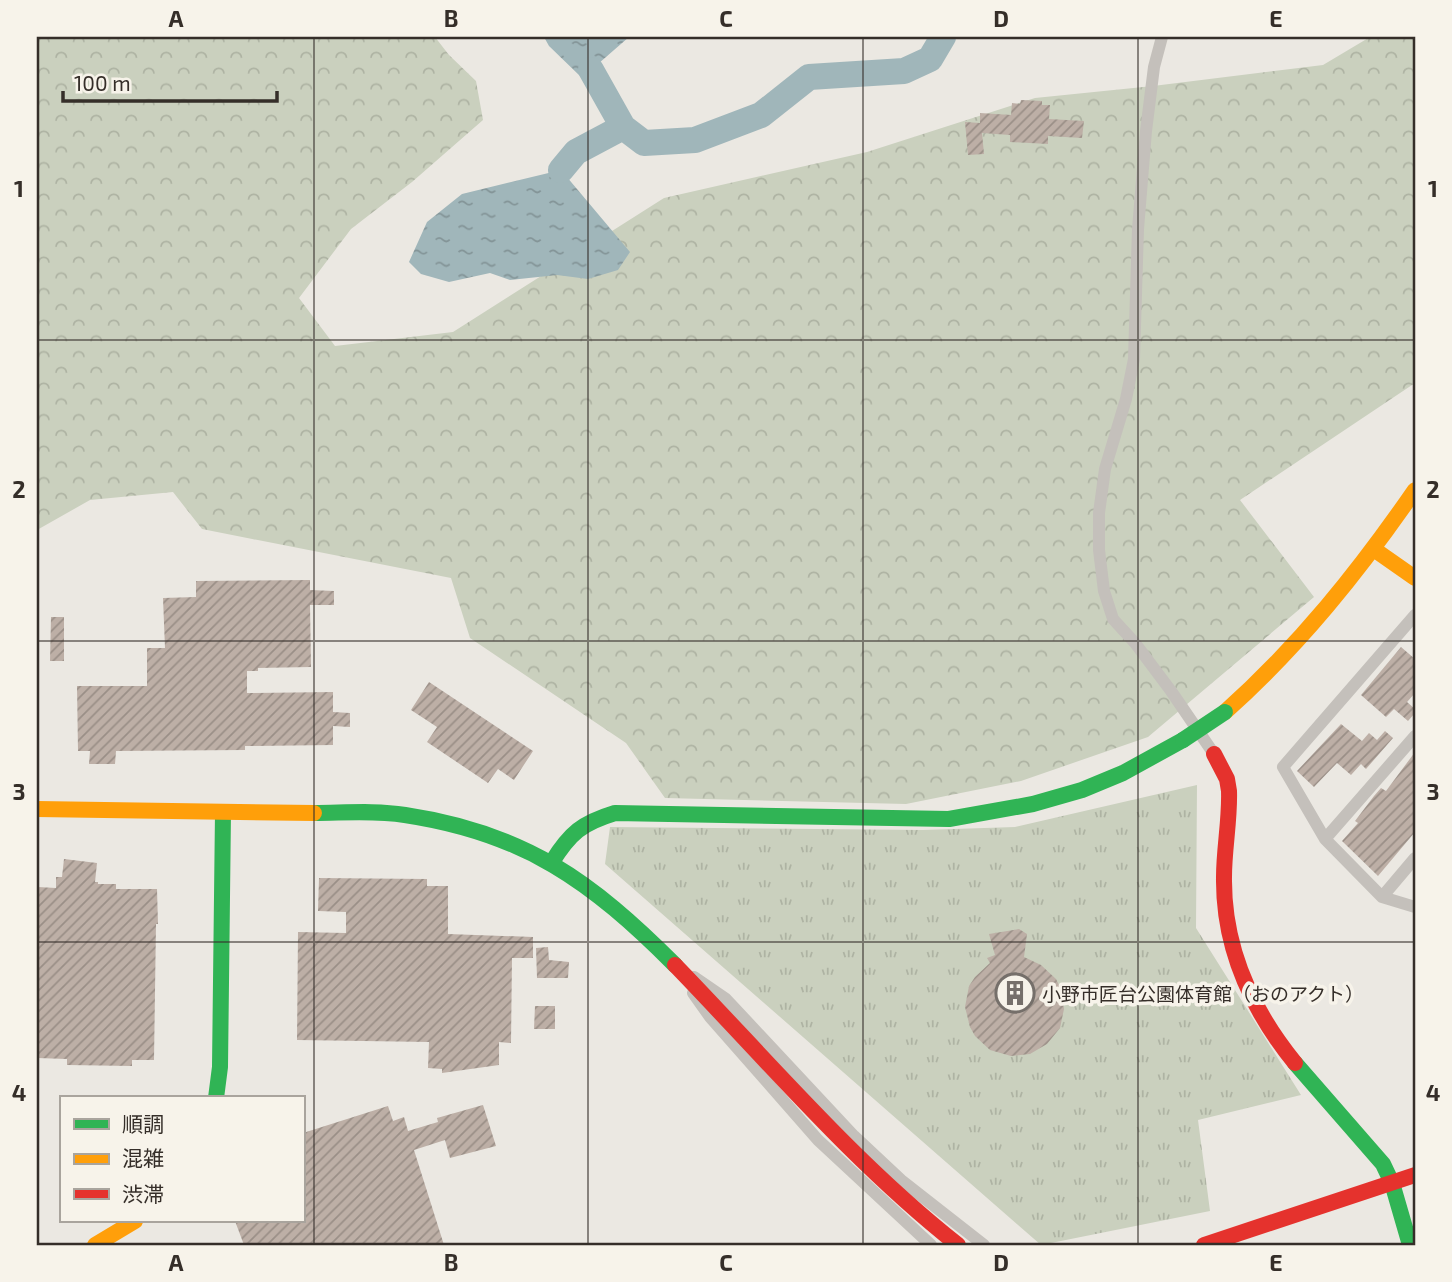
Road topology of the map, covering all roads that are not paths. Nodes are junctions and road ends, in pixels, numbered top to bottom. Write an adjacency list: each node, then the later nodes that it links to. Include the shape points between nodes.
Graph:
1 (1162, 37): 7 (street, via 1146,131 1134,359 1105,469 1099,550 1113,619)
2 (1415, 490): 3 (street)
3 (1375, 550): 4 (street); 12 (street, bridge, via 1265,678 1225,712 1123,773 1082,790 950,819 615,813 588,821 568,836)
4 (1415, 578)
5 (1415, 615): 10 (street, via 1283,767)
6 (1415, 736): 10 (street)
7 (1214, 754): 18 (street, via 1228,783 1223,871 1228,928 1241,978 1275,1039 1383,1164)
8 (37, 809): 9 (street)
9 (223, 812): 12 (street, via 402,814 454,824); 16 (street)
10 (1325, 839): 13 (street)
11 (1415, 858): 13 (street)
12 (552, 862): 15 (street, via 603,897)
13 (1382, 897): 14 (street)
14 (1415, 907)
15 (670, 961): 22 (street, via 710,1017 818,1140); 23 (street, via 851,1152); 24 (street, via 726,999 854,1136 901,1180)
16 (216, 1096)
17 (1415, 1175): 18 (street)
18 (1392, 1183): 20 (street); 25 (street)
19 (134, 1222): 21 (street)
20 (1409, 1243)
21 (95, 1245)
22 (931, 1245)
23 (958, 1245)
24 (984, 1245)
25 (1204, 1245)

